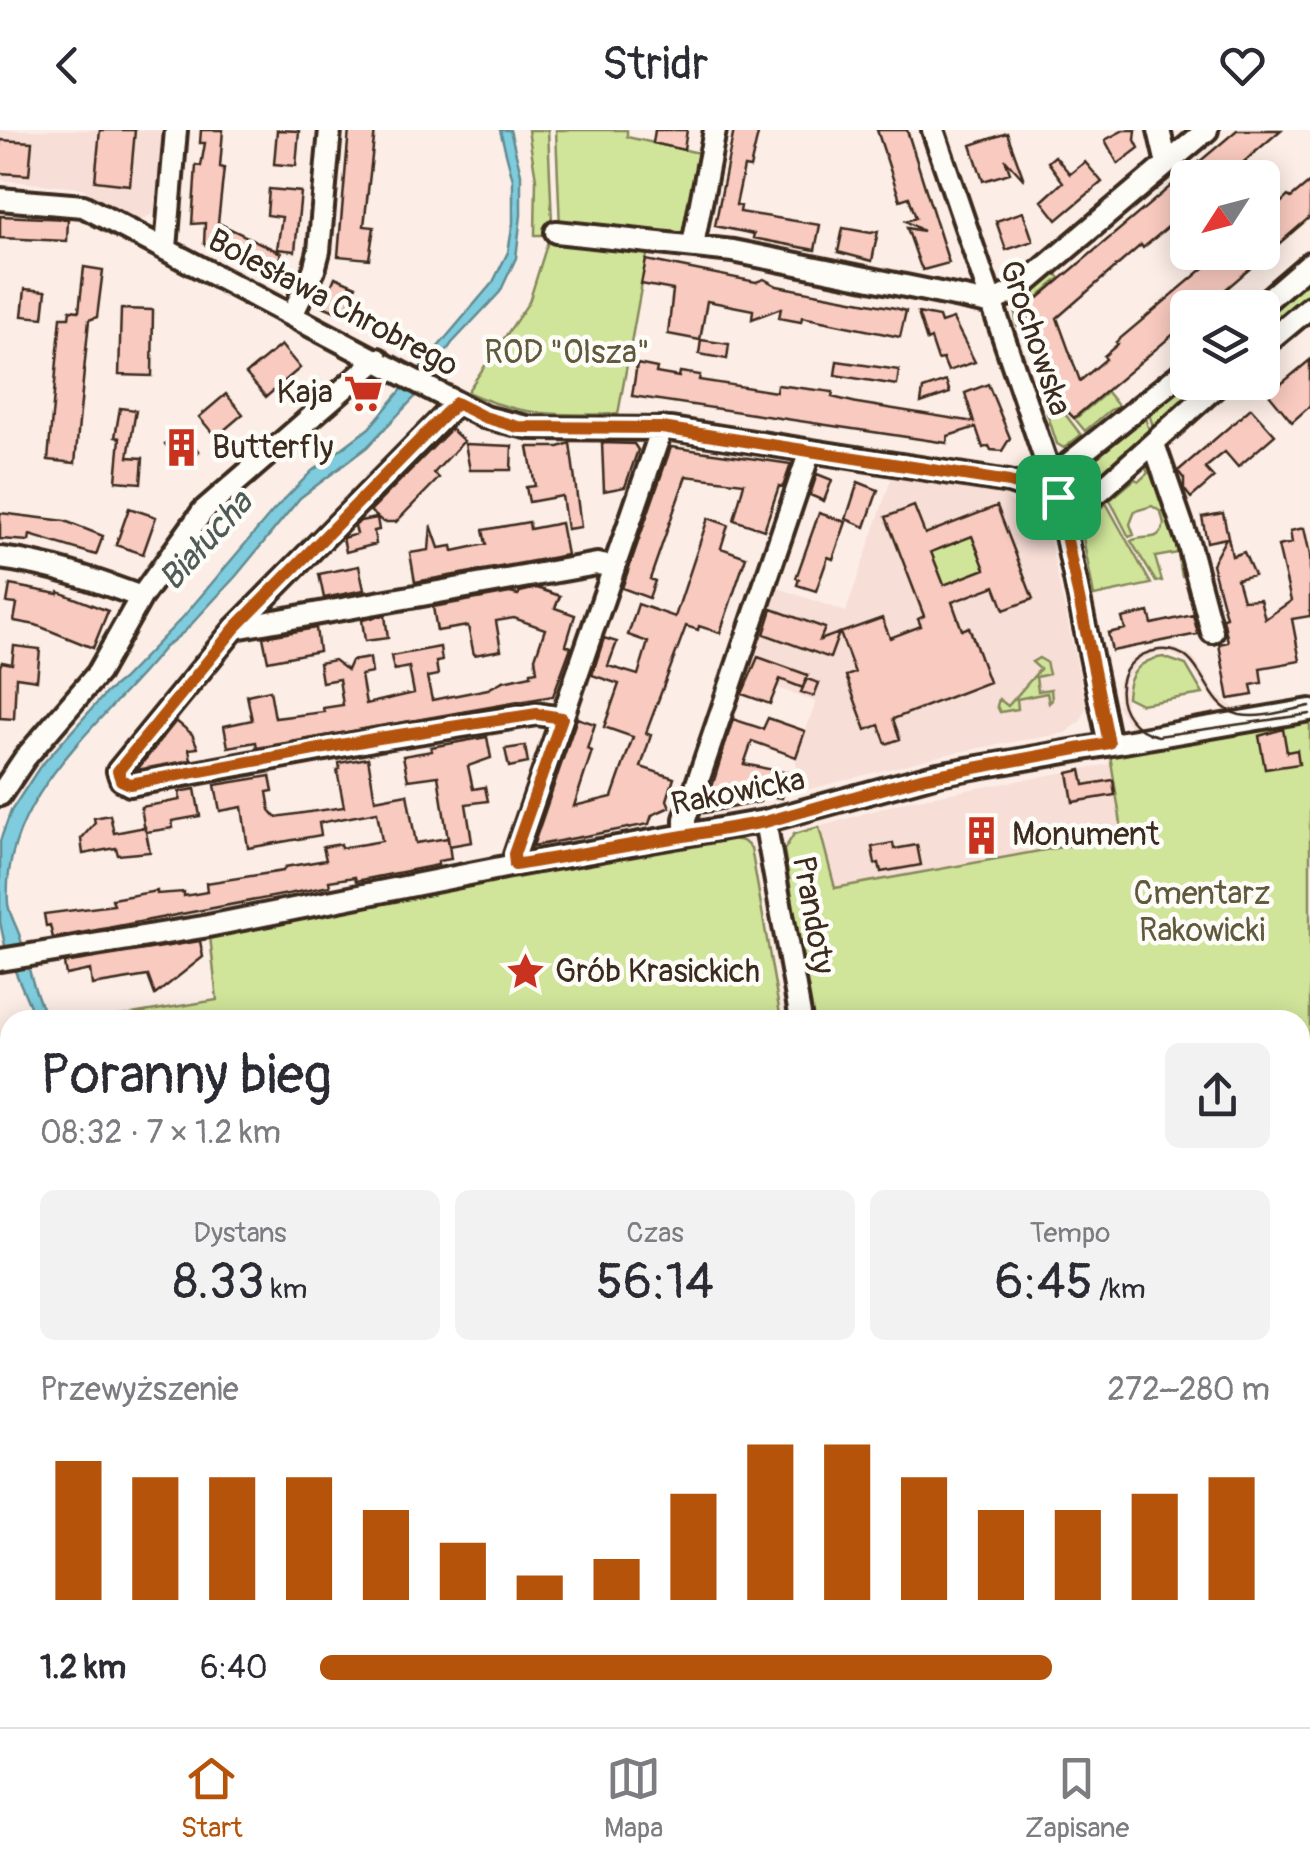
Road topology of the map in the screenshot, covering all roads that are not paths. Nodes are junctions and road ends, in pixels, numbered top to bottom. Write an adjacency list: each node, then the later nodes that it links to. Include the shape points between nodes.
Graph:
1 (176, 130): 11 (street)
2 (330, 130): 16 (street, via 319,251)
3 (715, 130): 10 (street)
4 (933, 130): 14 (street, Grochowska)
5 (1159, 130): 7 (street)
6 (1207, 130): 7 (street)
7 (1168, 164): 14 (street, via 1019,288)
8 (0, 199): 11 (street, Bolesława Chrobrego, via 82,206)
9 (556, 232): 10 (street)
10 (692, 245): 14 (street)
11 (166, 248): 16 (street, Bolesława Chrobrego)
12 (1310, 263): 13 (street)
13 (1279, 290)
14 (990, 302): 25 (street, Grochowska)
15 (1310, 307): 17 (street)
16 (292, 315): 18 (street, Bolesława Chrobrego)
17 (1280, 333)
18 (385, 363): 20 (street, Bolesława Chrobrego); 28 (street, via 203,511)
19 (1170, 383): 25 (street, via 1062,471)
20 (452, 400): 22 (street, Bolesława Chrobrego, via 495,421 531,428); 29 (street)
21 (1202, 400): 23 (street)
22 (662, 428): 24 (street, Bolesława Chrobrego); 27 (street)
23 (1154, 444): 25 (street, via 1084,503); 30 (street)
24 (810, 451): 25 (street, Bolesława Chrobrego, via 1009,482); 36 (street, via 685,819)
25 (1058, 497): 33 (street, Grochowska)
26 (0, 558): 28 (street, via 83,575)
27 (614, 567): 29 (street, via 597,564); 32 (street)
28 (141, 597): 34 (street, via 98,673)
29 (235, 628): 32 (street, via 118,771 121,780 130,784 537,714)
30 (1212, 632)
31 (1310, 710): 33 (street, Rakowicka)
32 (562, 718): 37 (street)
33 (1109, 743): 35 (street, Rakowicka, via 921,778)
34 (0, 795)
35 (765, 822): 36 (street, Rakowicka); 39 (street, Prandoty)
36 (686, 833): 37 (street, Rakowicka)
37 (515, 865): 38 (street, Rakowicka)
38 (0, 960)
39 (800, 1010)

